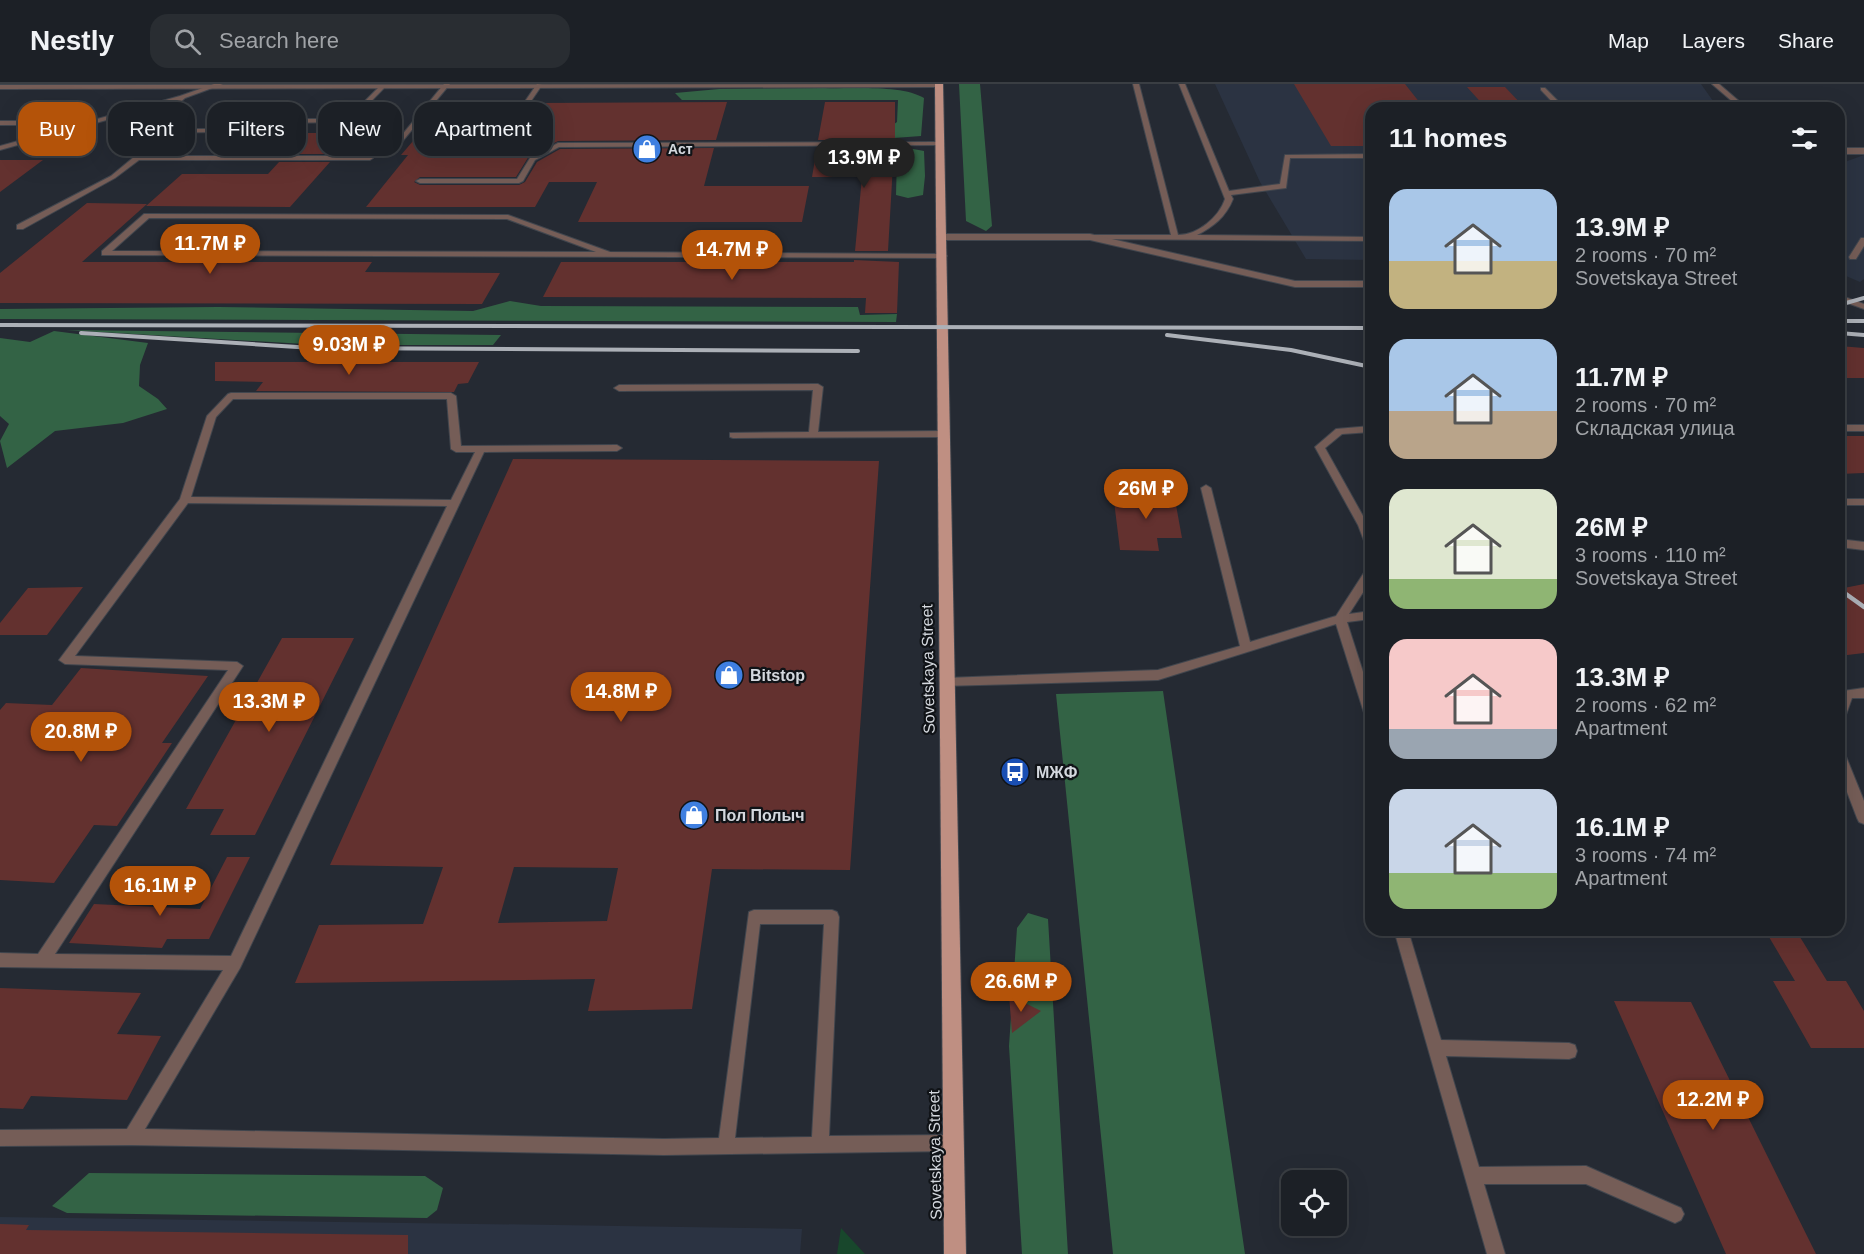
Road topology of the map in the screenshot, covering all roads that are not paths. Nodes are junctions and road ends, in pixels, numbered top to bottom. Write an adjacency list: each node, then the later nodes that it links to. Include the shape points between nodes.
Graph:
1 (1136, 84): 35 (lane)
2 (1182, 84): 31 (lane)
3 (1715, 84): 18 (lane)
4 (39, 85): 5 (street); 12 (street)
5 (126, 85): 6 (street)
6 (219, 85): 11 (street); 14 (lane)
7 (446, 85): 8 (street); 11 (street); 22 (lane)
8 (539, 85): 9 (street); 16 (lane)
9 (683, 85): 10 (street)
10 (939, 85): 23 (main road, Sovetskaya Street)
11 (383, 86): 19 (lane, via 349,121)
12 (0, 87)
13 (1543, 89): 17 (lane)
14 (183, 97): 15 (lane); 24 (lane)
15 (177, 102)
16 (528, 102)
17 (1556, 102)
18 (1737, 102)
19 (306, 121)
20 (0, 123): 21 (lane)
21 (18, 123)
22 (402, 138)
23 (940, 144): 30 (lane, via 558,145 532,159 519,181); 33 (main road, Sovetskaya Street)
24 (0, 148)
25 (1845, 151): 26 (street)
26 (1864, 151)
27 (1365, 156): 31 (lane, via 1287,156 1283,186)
28 (137, 158): 29 (lane); 32 (lane, via 114,177)
29 (370, 158)
30 (420, 181)
31 (1227, 193): 36 (lane, via 1227,208 1216,221)
32 (21, 227)
33 (943, 237): 34 (street); 40 (main road, Sovetskaya Street)
34 (1090, 237): 35 (lane); 42 (street, via 1295,284)
35 (1175, 237): 36 (lane)
36 (1189, 237): 37 (lane)
37 (1365, 239)
38 (1864, 240): 41 (lane)
39 (610, 255): 39 (lane, via 257,254 105,253 147,216 508,217); 40 (lane)
40 (943, 256): 49 (main road, Sovetskaya Street)
41 (1853, 257)
42 (1365, 284)
43 (1845, 299): 44 (lane)
44 (1864, 307)
45 (620, 388): 51 (lane, via 818,387)
46 (1845, 428): 47 (lane)
47 (1864, 428)
48 (1365, 429): 59 (lane, via 1338,431 1320,447)
49 (944, 434): 51 (lane); 66 (main road, Sovetskaya Street)
50 (733, 435): 51 (lane)
51 (813, 435)
52 (616, 448): 53 (lane)
53 (480, 449): 55 (lane, via 456,449 451,396 231,396 212,416); 58 (lane)
54 (1206, 488): 65 (lane)
55 (185, 500): 58 (lane); 74 (lane, via 65,660 237,666)
56 (1845, 502): 57 (lane)
57 (1864, 502)
58 (454, 503): 75 (lane)
59 (1365, 522)
60 (1845, 544): 61 (lane)
61 (1864, 546)
62 (1365, 580): 64 (lane)
63 (1365, 616): 64 (lane)
64 (1340, 619): 65 (lane); 68 (lane)
65 (1246, 648): 66 (lane, via 1158,675)
66 (946, 683): 80 (main road, Sovetskaya Street)
67 (1864, 693): 69 (lane, via 1847,694)
68 (1365, 697)
69 (1845, 700)
70 (1845, 769): 71 (lane)
71 (1864, 818)
72 (1403, 936): 76 (lane)
73 (0, 960): 74 (lane)
74 (42, 961): 75 (lane)
75 (235, 963): 78 (lane)
76 (1436, 1048): 77 (lane); 83 (lane)
77 (1569, 1051)
78 (130, 1137): 79 (lane); 82 (lane)
79 (0, 1138)
80 (953, 1143): 81 (lane); 85 (main road, Sovetskaya Street)
81 (820, 1145): 82 (lane); 82 (lane, via 832,917 754,917)
82 (726, 1146)
83 (1474, 1176): 84 (lane, via 1586,1175); 86 (lane)
84 (1675, 1214)
85 (955, 1254)
86 (1496, 1254)

